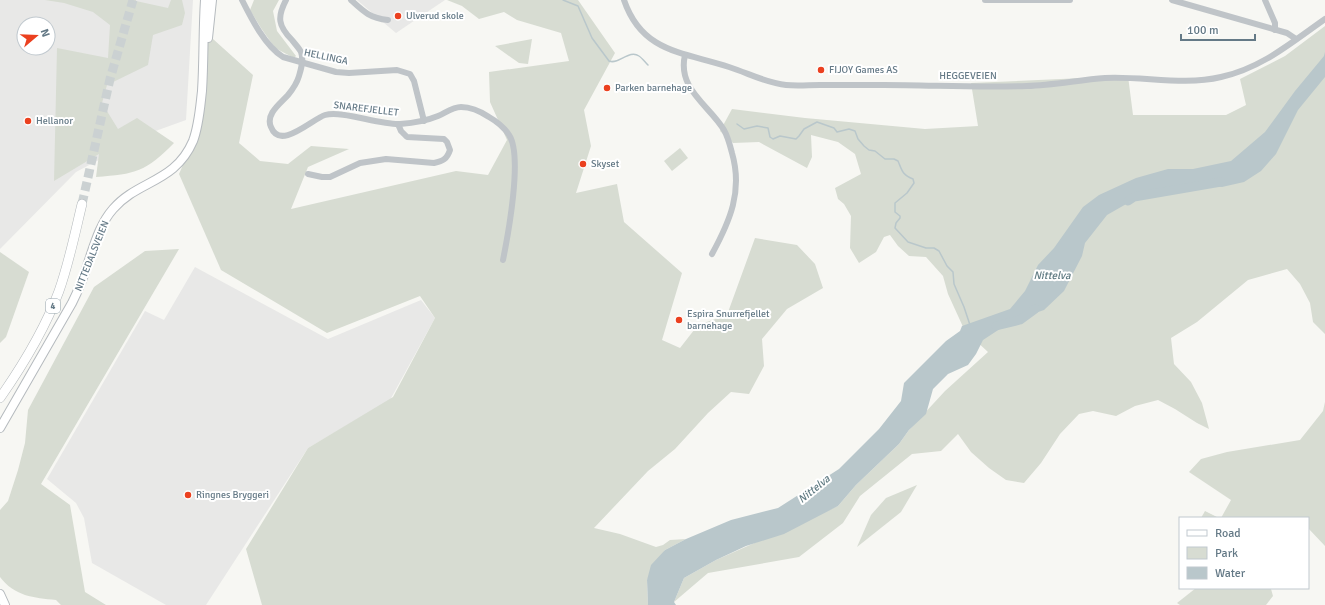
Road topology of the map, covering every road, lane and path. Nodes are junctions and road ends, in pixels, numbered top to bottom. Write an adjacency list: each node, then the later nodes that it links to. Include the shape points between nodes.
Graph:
1 (205, 0): 16 (main road, NITTEDALSVEIEN)
2 (212, 0): 16 (main road, NITTEDALSVEIEN)
3 (242, 0): 17 (street, HELLINGA, via 275,52)
4 (286, 0): 17 (street, via 280,12 280,22 299,49)
5 (351, 0): 12 (street, via 372,17)
6 (624, 0): 15 (street, HEGGEVEIEN, via 633,19 645,34 662,46)
7 (985, 0): 8 (street)
8 (1070, 0)
9 (1173, 0): 13 (street)
10 (1265, 0): 13 (street, via 1275,23)
11 (1325, 19): 14 (street, HEGGEVEIEN)
12 (388, 20)
13 (1275, 30): 14 (street, via 1290,34)
14 (1296, 39): 15 (street, HEGGEVEIEN, via 1258,64 1214,79 1180,81 1104,78 1022,86 786,85 766,81 703,58)
15 (685, 55): 24 (street, via 685,80 724,130 736,168 736,187 731,213)
16 (204, 57): 27 (main road, NITTEDALSVEIEN, via 199,120 190,146 169,172 126,198 107,217 72,303)
17 (302, 62): 18 (street, HELLINGA, via 336,72 397,70 408,73 413,79); 19 (street, SNAREFJELLET, via 295,85 270,116 270,127 276,134 288,136 316,119 334,114)
18 (424, 121): 19 (street, SNAREFJELLET); 23 (street, SNAREFJELLET, via 458,107 469,107 482,112 510,136 515,153 515,174)
19 (398, 124): 20 (street, via 407,137 444,139 450,150 446,159 434,163 386,159 360,163 330,177)
20 (308, 174)
21 (82, 204): 26 (highway, 4, via 66,271 55,302 30,351)
22 (497, 248): 23 (street)
23 (505, 250): 25 (street, SNAREFJELLET)
24 (712, 254)
25 (502, 260)
26 (0, 398)
27 (0, 428)
28 (0, 594): 29 (main road)
29 (5, 605)

